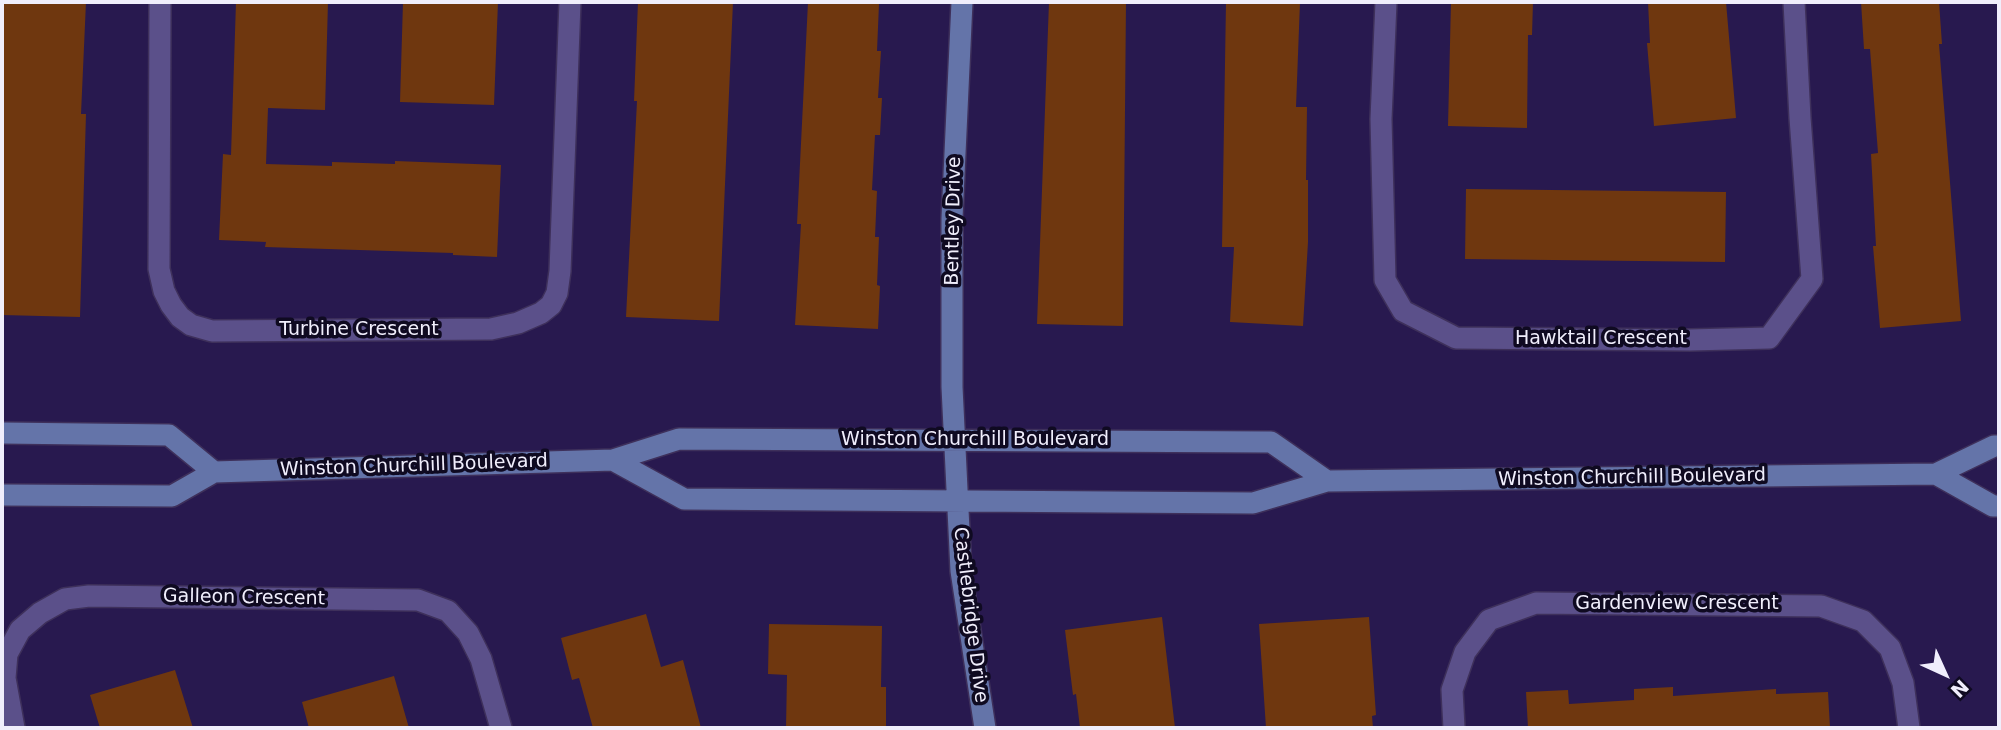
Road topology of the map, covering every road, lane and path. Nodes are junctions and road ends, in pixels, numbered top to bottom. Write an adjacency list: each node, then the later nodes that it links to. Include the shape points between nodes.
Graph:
1 (160, 2): 2 (street, Turbine Crescent, via 159,269 180,317 212,331 491,329 518,323 551,305 561,271)
2 (570, 2)
3 (962, 2): 7 (main road, Bentley Drive, via 952,218)
4 (1386, 2): 5 (street, Hawktail Crescent, via 1381,119 1385,280 1404,311 1456,338 1690,340 1769,338 1812,279)
5 (1794, 2)
6 (2, 433): 10 (main road, via 169,435)
7 (955, 440): 9 (main road, Winston Churchill Boulevard, via 679,439); 12 (main road, Winston Churchill Boulevard, via 1270,442); 14 (main road, Bentley Drive)
8 (1999, 446): 11 (main road, Winston Churchill Boulevard)
9 (613, 460): 10 (main road, Winston Churchill Boulevard); 14 (main road, Winston Churchill Boulevard, via 684,499)
10 (214, 472): 13 (main road, Winston Churchill Boulevard, via 172,496)
11 (1936, 474): 12 (main road, Winston Churchill Boulevard); 15 (main road, Winston Churchill Boulevard)
12 (1327, 481): 14 (main road, Winston Churchill Boulevard, via 1253,503)
13 (2, 495)
14 (958, 502): 18 (main road, Castlebridge Drive, via 961,571)
15 (1999, 506)
16 (14, 728): 17 (street, Galleon Crescent, via 5,678 7,654 20,631 40,612 65,599 89,596 418,600 448,611 468,633 481,659)
17 (501, 728)
18 (985, 728)
19 (1454, 728): 20 (street, Gardenview Crescent, via 1452,690 1465,652 1489,620 1536,603 1821,606 1863,621 1890,648 1903,683)
20 (1909, 728)

